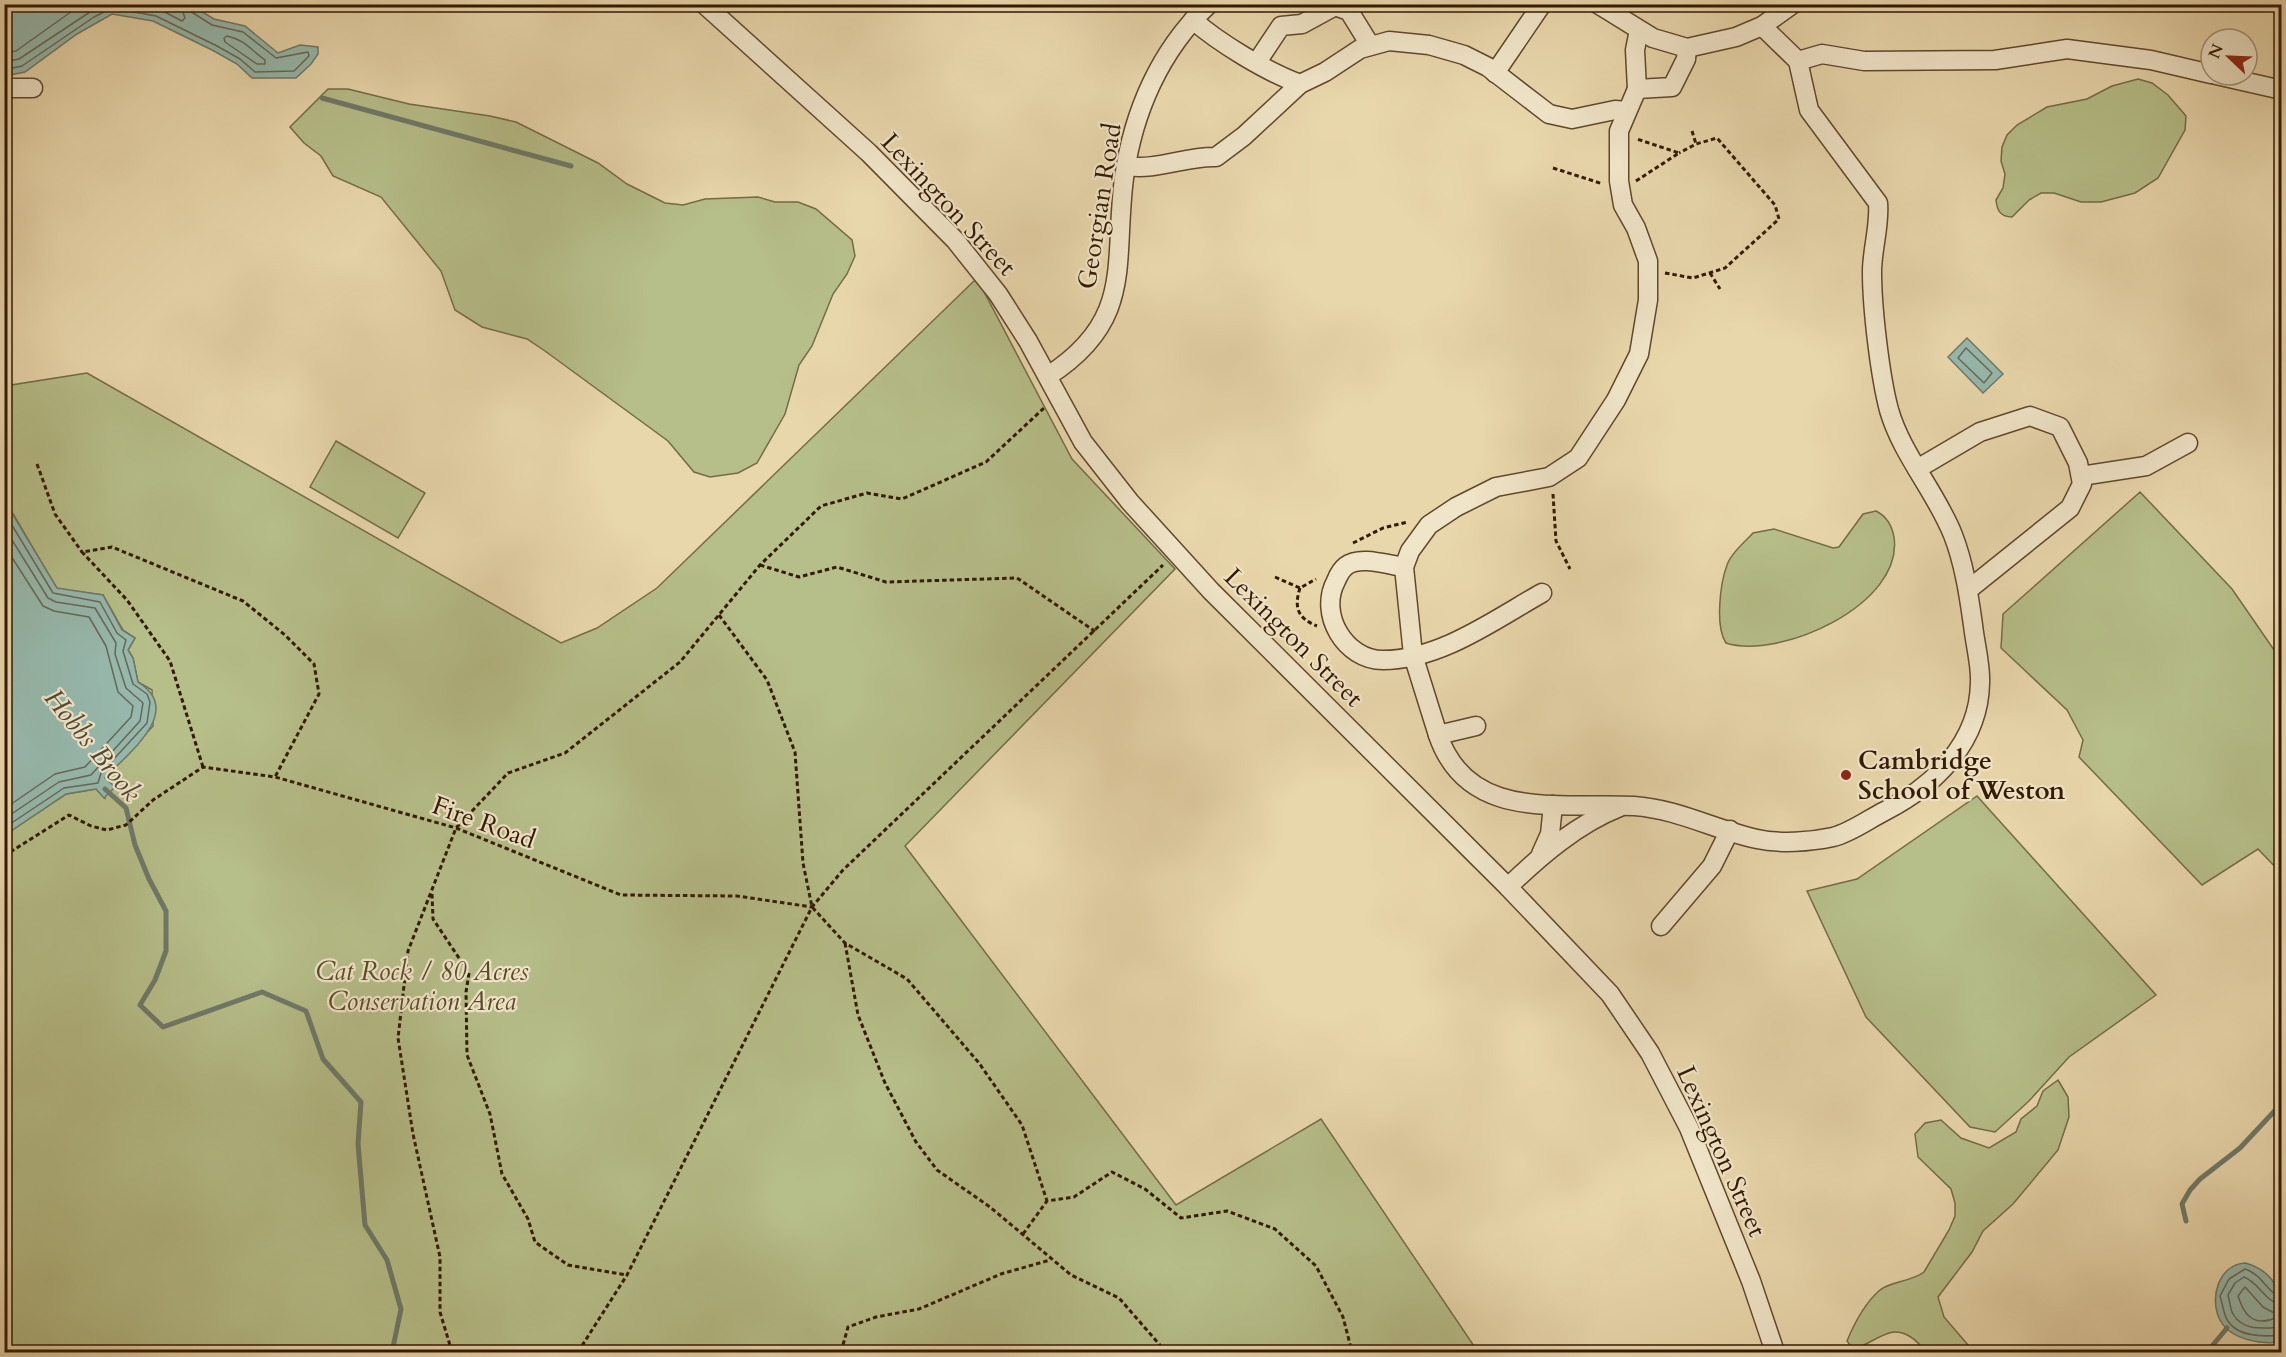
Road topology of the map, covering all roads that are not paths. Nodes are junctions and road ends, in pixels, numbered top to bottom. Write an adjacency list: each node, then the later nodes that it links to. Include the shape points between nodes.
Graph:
1 (704, 4): 23 (street, Lexington Street, via 848,134 942,226 998,294)
2 (1209, 4): 6 (street, Georgian Road)
3 (1542, 4): 14 (street)
4 (1598, 4): 8 (street)
5 (1793, 4): 7 (street)
6 (1193, 20): 12 (street, via 1219,41); 22 (street, Georgian Road, via 1150,86)
7 (1762, 26): 10 (street, via 1736,37); 11 (street)
8 (1639, 30): 10 (street); 19 (street, via 1635,50)
9 (1370, 45): 12 (street, via 1352,14 1338,6 1302,24 1279,28); 14 (street, via 1389,40 1446,48); 15 (street)
10 (1687, 48): 19 (street, via 1686,59 1672,87)
11 (1798, 61): 13 (street, via 1822,54 1864,61 1995,60 2067,49 2151,60); 25 (street, via 1809,110 1878,203 1872,273 1880,354 1890,411)
12 (1257, 62): 15 (street)
13 (2199, 71)
14 (1495, 73): 21 (street, via 1549,114 1572,119)
15 (1299, 84): 22 (street, via 1216,157 1149,168)
16 (2259, 85): 20 (street)
17 (4, 88): 18 (street)
18 (33, 88)
19 (1637, 89): 21 (street)
20 (2282, 90)
21 (1628, 111): 27 (street, via 1619,131 1619,181 1623,205 1648,261 1648,300 1639,354 1616,400 1578,458 1549,477 1496,487 1456,507 1429,525 1410,551)
22 (1126, 166): 23 (street, Georgian Road, via 1119,270 1113,299 1090,338)
23 (1048, 376): 37 (street, Lexington Street, via 1095,459 1176,553)
24 (2188, 443): 26 (street, via 2146,466)
25 (1917, 470): 26 (street, via 1980,432 2030,416 2060,427 2078,463); 28 (street, via 1953,535)
26 (2080, 476): 28 (street, via 2082,484 2070,508)
27 (1404, 567): 30 (street); 30 (street, via 1371,562 1346,566 1329,598 1332,623 1353,649 1383,660)
28 (1968, 590): 35 (street, via 1980,684 1970,732 1956,756 1913,796 1834,837 1774,841)
29 (1542, 593): 30 (street, via 1451,644)
30 (1413, 655): 32 (street)
31 (1476, 726): 32 (street)
32 (1438, 735): 33 (street, via 1452,767 1474,785 1510,801)
33 (1553, 805): 34 (street); 36 (street, via 1550,834)
34 (1624, 806): 35 (street, via 1664,810); 36 (street, via 1595,820)
35 (1730, 830): 38 (street, via 1712,866)
36 (1538, 859): 37 (street)
37 (1508, 887): 39 (street, Lexington Street, via 1610,994 1650,1053 1696,1143 1754,1290)
38 (1661, 926)
39 (1774, 1353)

